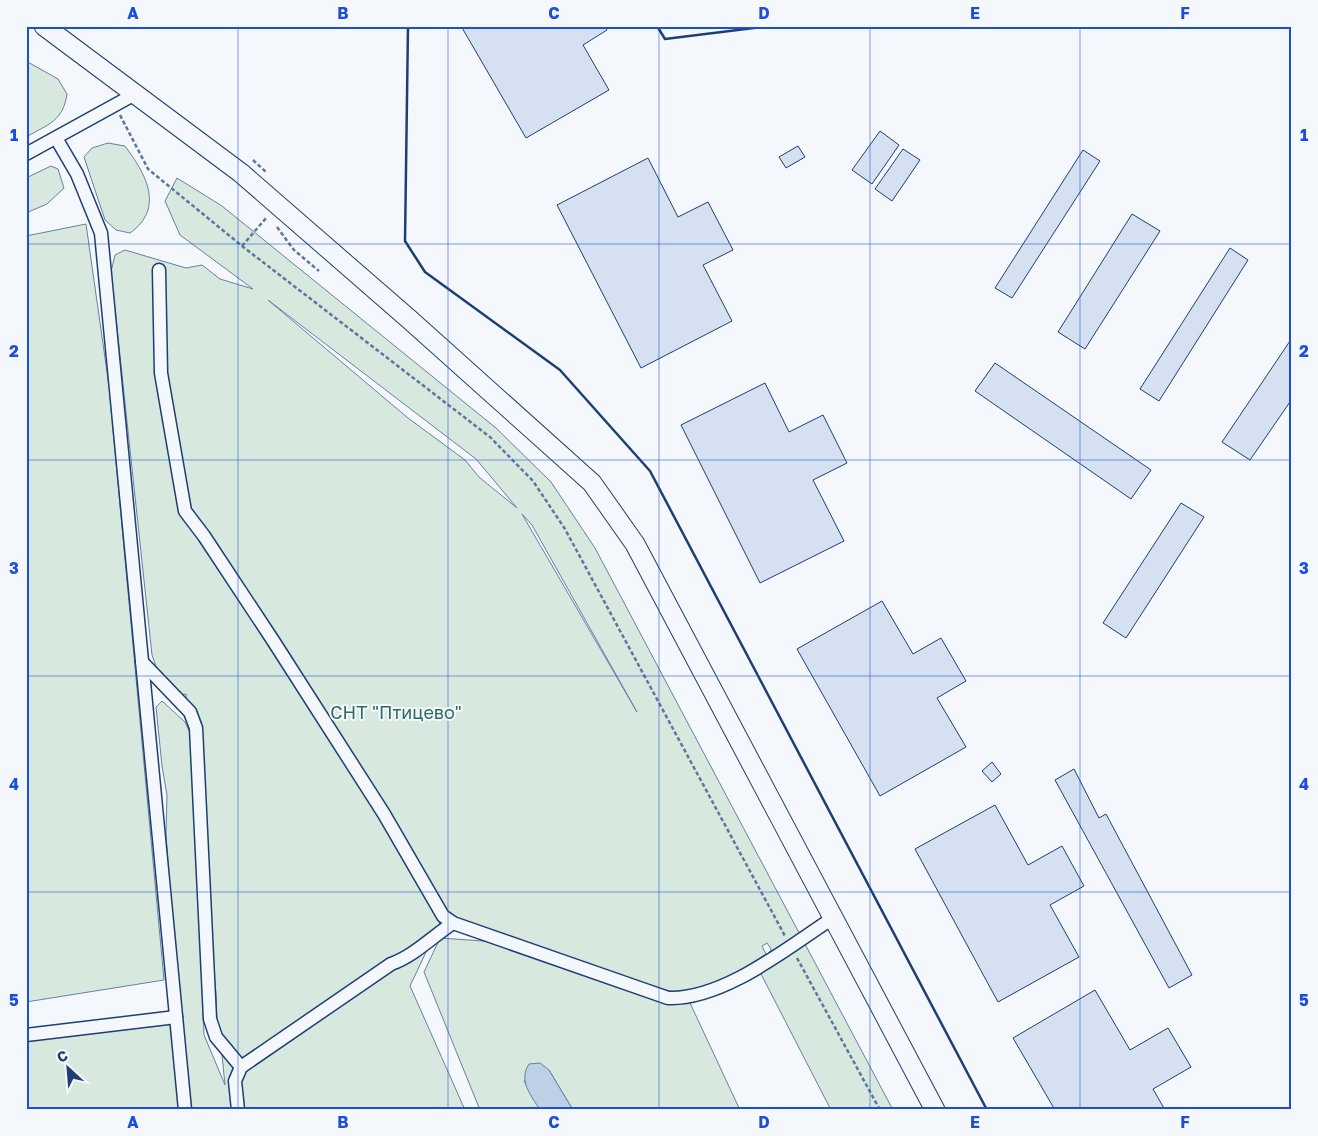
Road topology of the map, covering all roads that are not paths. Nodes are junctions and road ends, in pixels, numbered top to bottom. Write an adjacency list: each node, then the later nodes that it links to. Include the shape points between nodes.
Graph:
1 (44, 27): 2 (main road)
2 (134, 94): 3 (street); 7 (main road, via 241,173 592,483 635,544)
3 (56, 138): 4 (street); 6 (street, via 76,174 101,233)
4 (26, 154)
5 (159, 270): 8 (street, via 161,373 185,511 384,814 443,916)
6 (142, 662): 9 (street); 11 (street, via 190,712 196,728 210,1019 216,1037)
7 (833, 918): 8 (street, via 716,990 685,999 668,998); 14 (main road)
8 (453, 924): 11 (street, via 430,938 409,957 391,964)
9 (176, 1017): 10 (street); 12 (street)
10 (26, 1035)
11 (241, 1067): 13 (street, via 235,1081)
12 (185, 1110)
13 (238, 1110)
14 (935, 1110)

